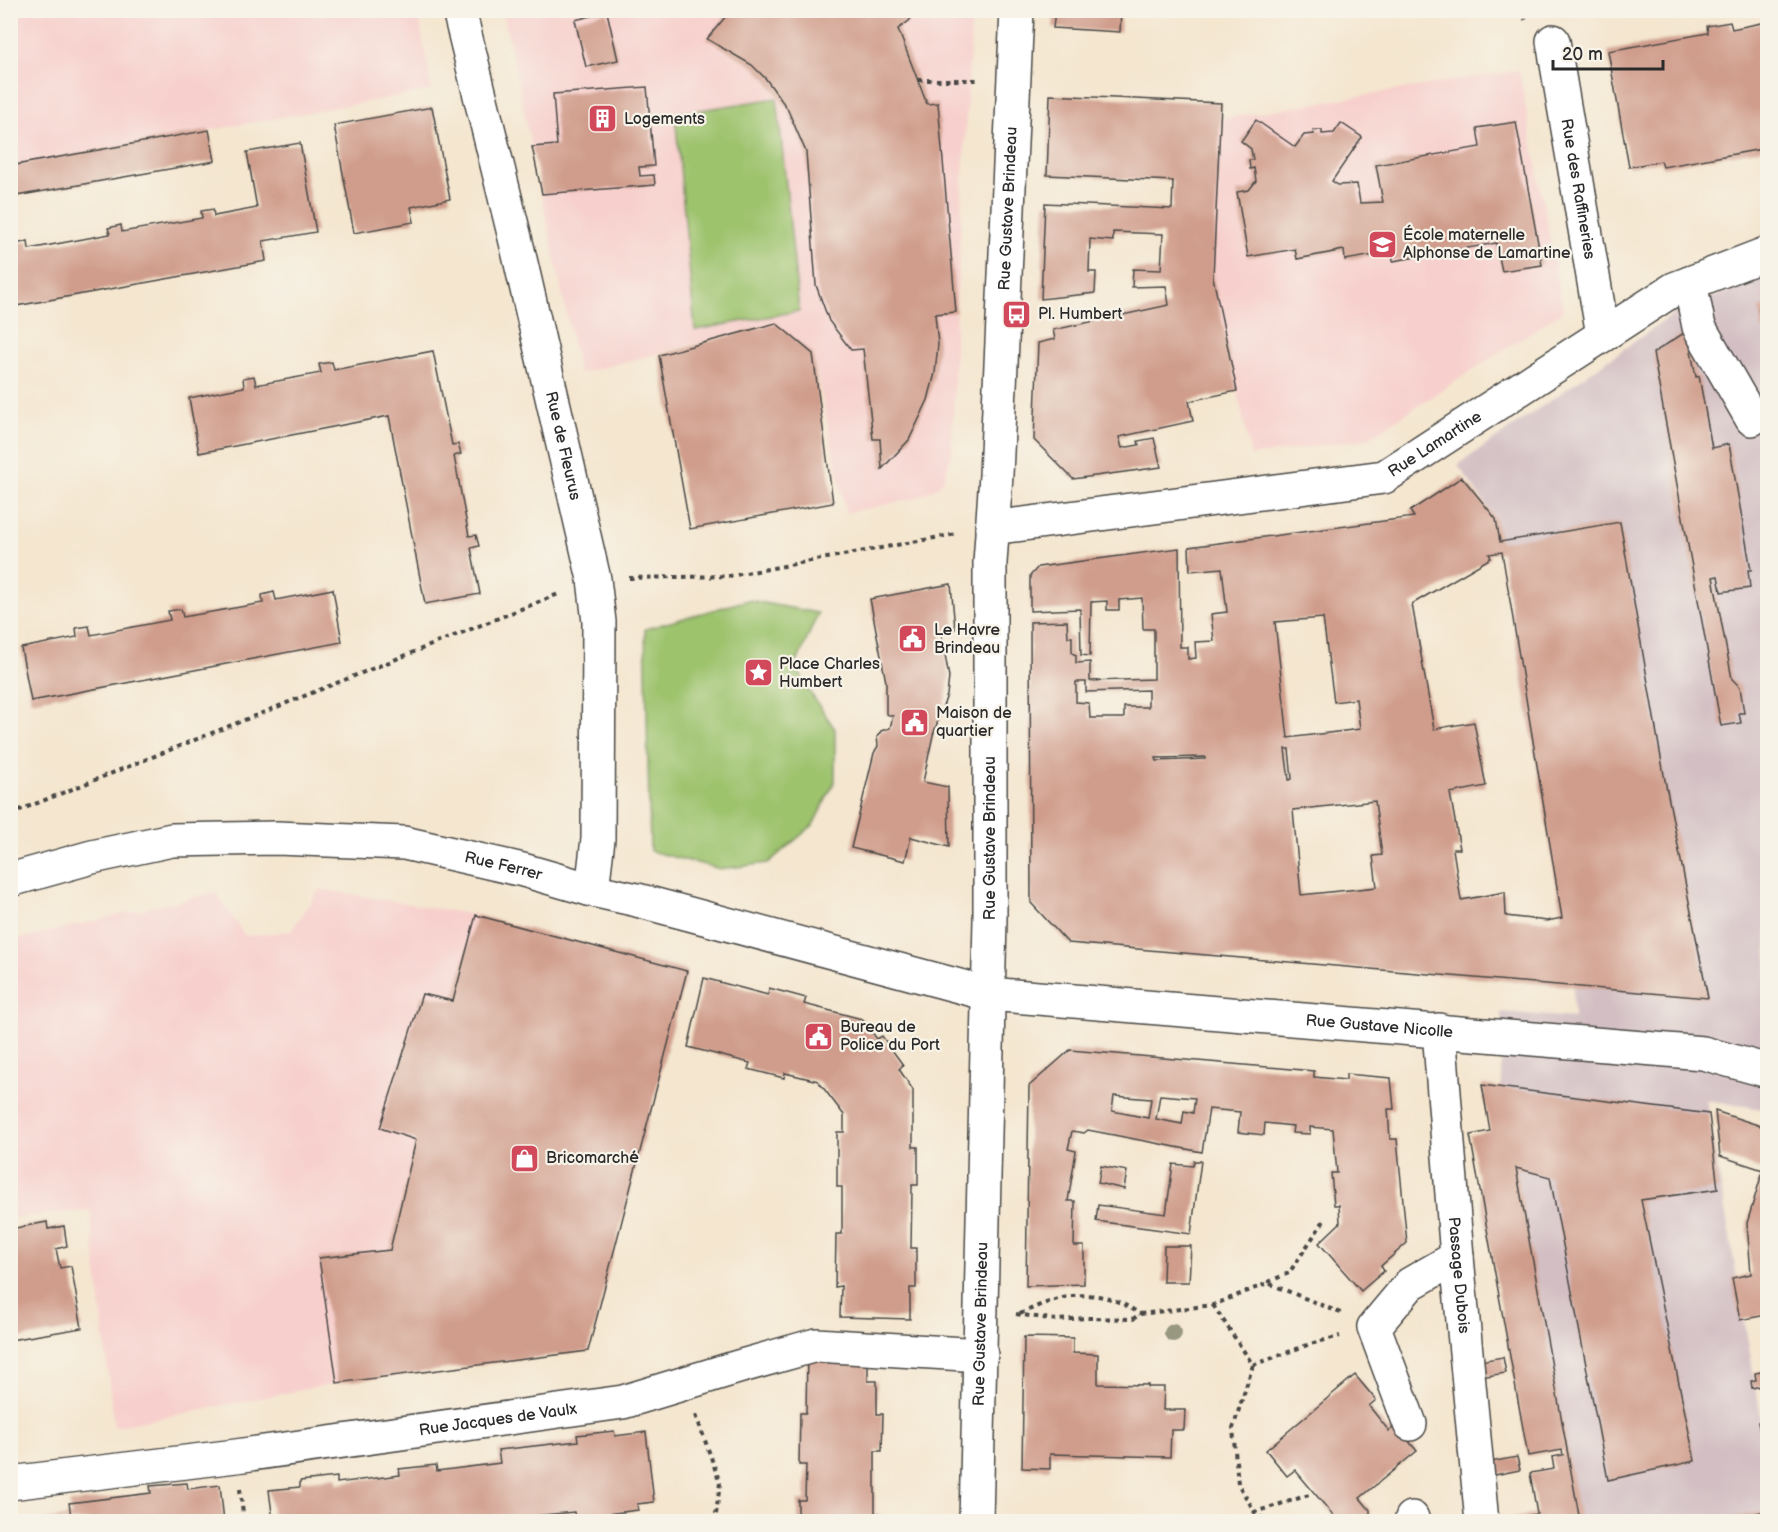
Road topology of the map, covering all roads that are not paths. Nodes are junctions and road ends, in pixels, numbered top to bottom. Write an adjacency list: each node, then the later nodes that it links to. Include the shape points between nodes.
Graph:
1 (459, 10): 10 (street, Rue de Fleurus, via 594,579 599,622 598,828)
2 (1017, 10): 8 (street, Rue Gustave Brindeau)
3 (1553, 41): 6 (street, Rue des Raffineries)
4 (1767, 252): 5 (street, Rue Lamartine)
5 (1690, 283): 6 (street, Rue Lamartine); 7 (street, via 1699,327)
6 (1602, 335): 8 (street, Rue Lamartine, via 1384,477)
7 (1752, 419)
8 (992, 528): 11 (street, Rue Gustave Brindeau)
9 (10, 880): 10 (street, Rue Ferrer, via 172,840 277,838 404,843)
10 (592, 890): 11 (street, Rue Ferrer)
11 (988, 994): 12 (street, Rue Gustave Nicolle); 15 (street, Rue Gustave Brindeau)
12 (1439, 1030): 13 (street, Rue Gustave Nicolle, via 1703,1053); 14 (street, Passage Dubois)
13 (1767, 1071)
14 (1456, 1257): 16 (street, via 1410,1284 1374,1327); 19 (street, Passage Dubois)
15 (981, 1355): 17 (street, Rue Jacques de Vaulx, via 816,1345 622,1402); 18 (street, Rue Gustave Brindeau)
16 (1410, 1424)
17 (10, 1483)
18 (976, 1521)
19 (1482, 1521)

